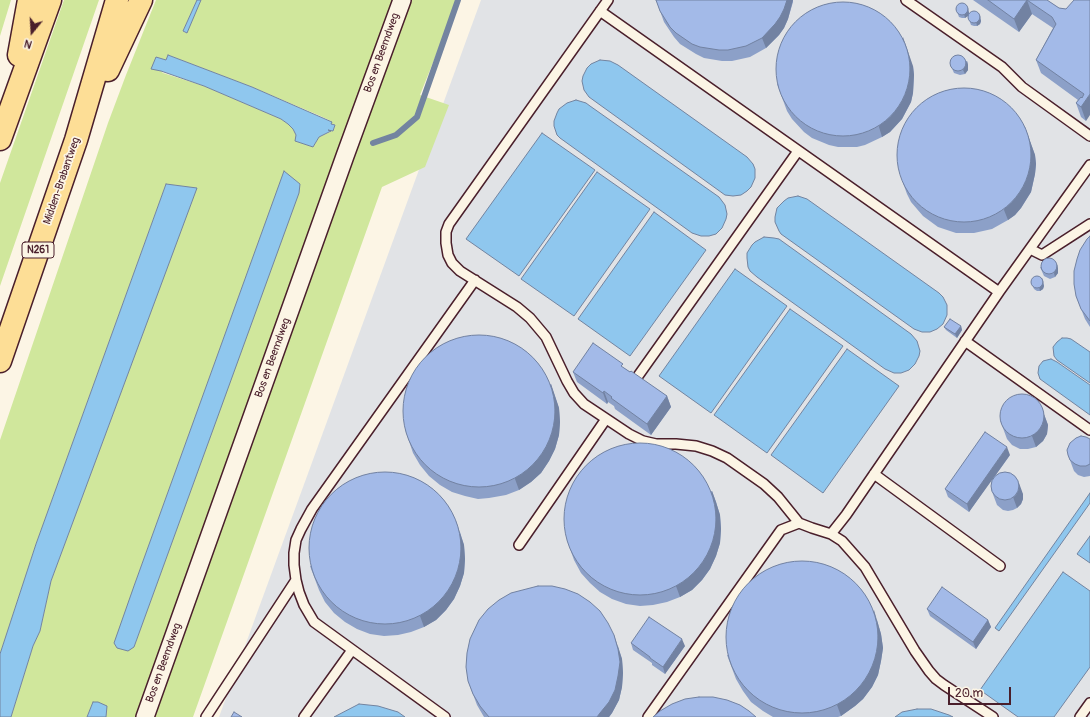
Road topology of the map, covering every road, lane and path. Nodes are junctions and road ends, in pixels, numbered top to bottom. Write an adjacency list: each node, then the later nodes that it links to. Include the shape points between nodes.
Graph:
1 (29, 0): 9 (highway)
2 (50, 0): 9 (highway)
3 (117, 0): 12 (highway, Midden-Brabantweg)
4 (140, 0): 12 (highway, N261)
5 (402, 0): 32 (street, Bos en Beemdweg)
6 (608, 0): 8 (lane)
7 (909, 1): 10 (lane, via 1002,67 1022,87)
8 (600, 11): 13 (lane); 17 (lane, via 449,224 446,232 448,255 460,271)
9 (7, 119): 11 (highway)
10 (1090, 136)
11 (0, 139)
12 (76, 140): 20 (highway, Midden-Brabantweg / N261)
13 (798, 151): 18 (lane); 21 (lane)
14 (1090, 165): 16 (lane)
15 (1090, 224): 16 (lane, via 1042,255)
16 (1030, 249): 18 (lane)
17 (475, 280): 22 (lane, via 530,318 546,337 574,393 584,404); 29 (lane, via 309,514 296,540)
18 (999, 292): 19 (lane)
19 (965, 341): 23 (lane); 24 (lane)
20 (0, 361)
21 (638, 376)
22 (606, 419): 25 (lane, via 643,441 696,446 726,458 773,492); 27 (lane)
23 (1090, 430)
24 (874, 474): 26 (lane); 28 (lane)
25 (799, 523): 26 (lane); 36 (lane, via 781,530)
26 (831, 534): 37 (lane, via 842,541 865,567 915,651 933,675 944,686)
27 (519, 545)
28 (1000, 566)
29 (296, 580): 30 (lane, via 304,605 314,622); 33 (lane)
30 (352, 650): 34 (lane); 35 (lane)
31 (1090, 703): 38 (lane)
32 (145, 717)
33 (206, 717)
34 (304, 717)
35 (445, 717)
36 (648, 717)
37 (993, 717)
38 (1080, 717)

